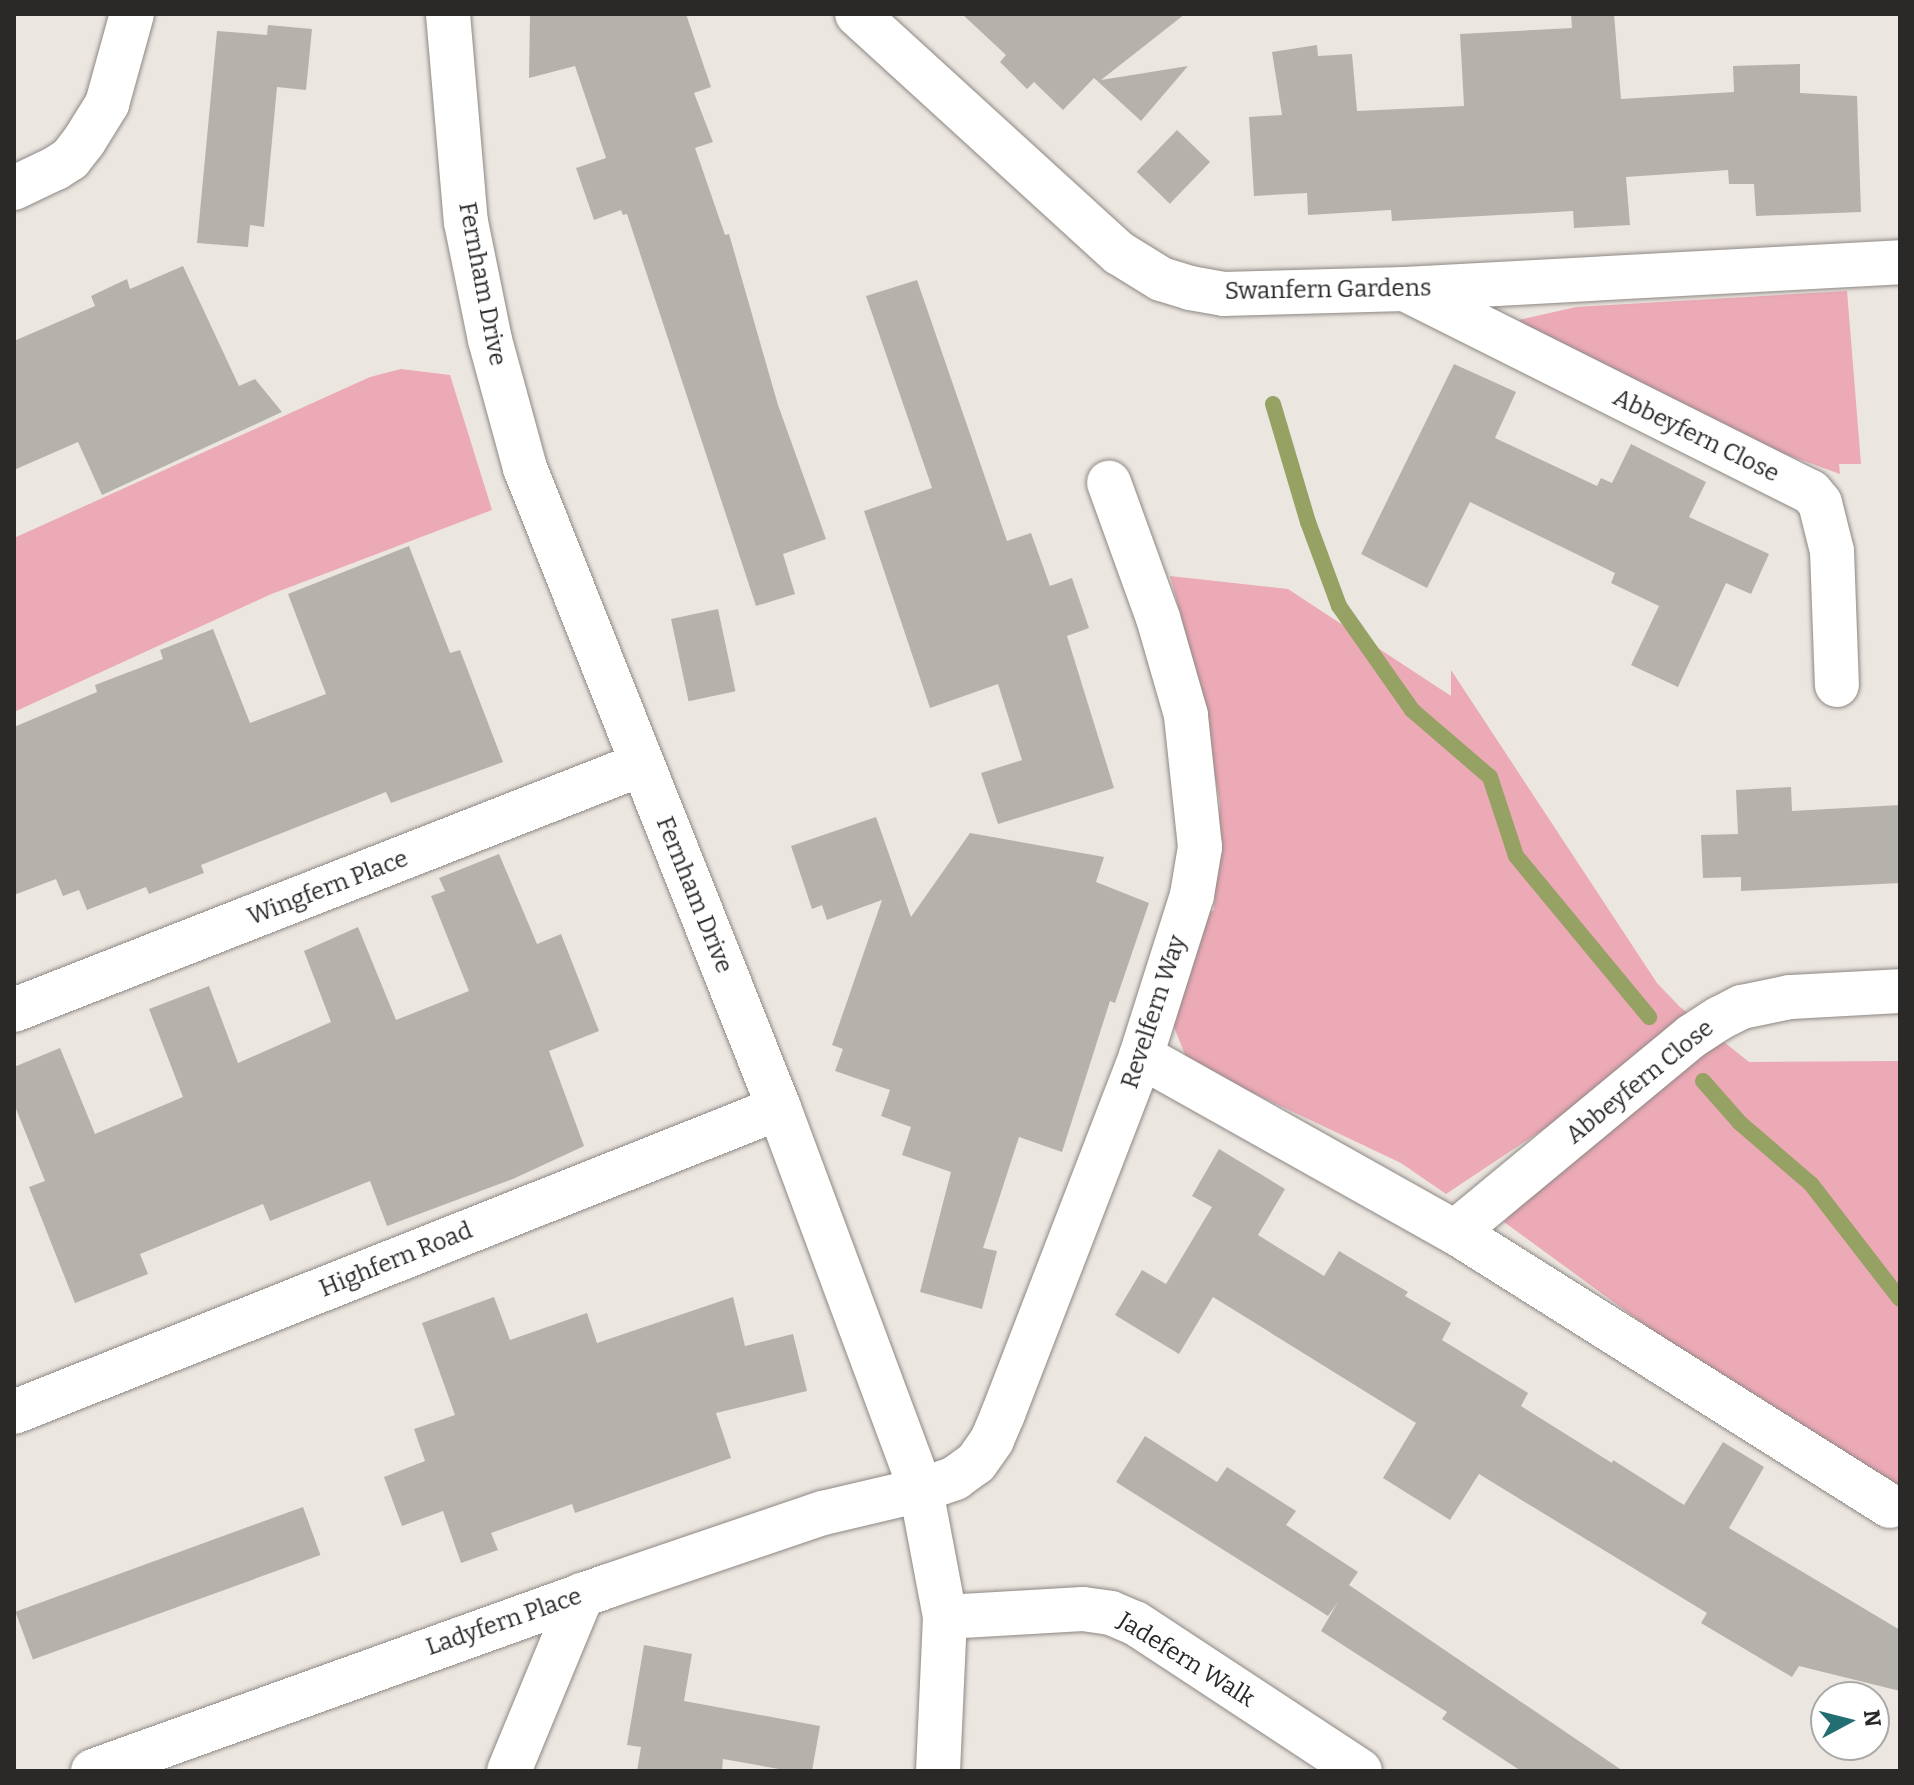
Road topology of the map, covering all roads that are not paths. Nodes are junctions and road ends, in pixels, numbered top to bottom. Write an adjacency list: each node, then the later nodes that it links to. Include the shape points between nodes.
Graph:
1 (132, 14): 4 (street, via 107,104 84,141 70,159)
2 (448, 14): 9 (street, Fernham Drive, via 466,222 490,340 525,468)
3 (857, 14): 6 (street, Swanfern Gardens, via 1119,253 1161,279 1223,294)
4 (14, 188)
5 (1900, 262): 6 (street, Swanfern Gardens)
6 (1405, 289): 8 (street, Abbeyfern Close, via 1811,492 1820,503 1832,551)
7 (1109, 483): 12 (street, Revelfern Way, via 1186,715 1200,847 1192,895)
8 (1837, 685)
9 (642, 764): 11 (street, Wingfern Place); 13 (street, Fernham Drive)
10 (1900, 991): 14 (street, Abbeyfern Close, via 1790,997 1742,1007 1720,1018)
11 (14, 1010)
12 (1141, 1056): 14 (street); 16 (street, Revelfern Way, via 992,1440 976,1463 955,1478)
13 (779, 1108): 15 (street, Highfern Road); 16 (street, Fernham Drive)
14 (1455, 1232): 17 (street)
15 (14, 1412)
16 (921, 1490): 18 (street, Ladyfern Place, via 823,1513); 19 (street, Fernham Drive)
17 (1890, 1506)
18 (582, 1595): 20 (street, Ladyfern Place); 21 (street)
19 (945, 1617): 22 (street, Fernham Drive); 23 (street, Jadefern Walk, via 1083,1609 1111,1613 1135,1623)
20 (93, 1771)
21 (509, 1771)
22 (938, 1771)
23 (1360, 1771)

